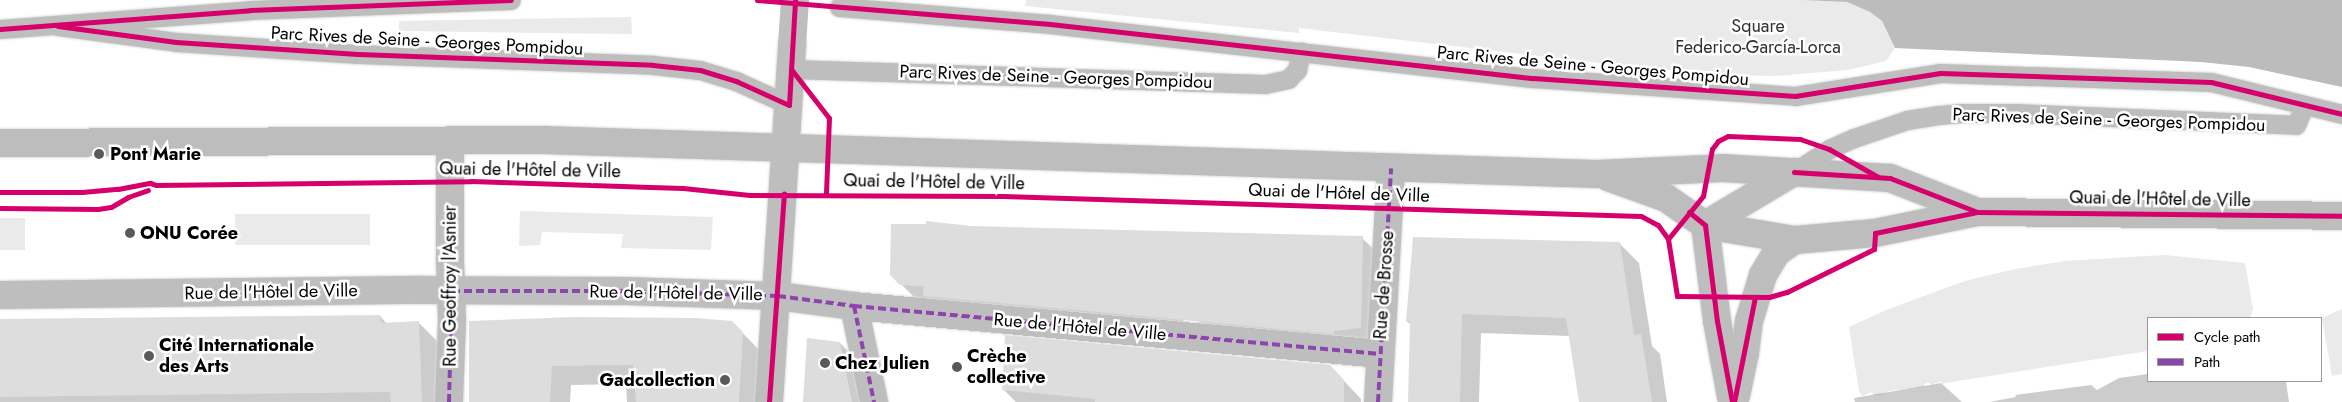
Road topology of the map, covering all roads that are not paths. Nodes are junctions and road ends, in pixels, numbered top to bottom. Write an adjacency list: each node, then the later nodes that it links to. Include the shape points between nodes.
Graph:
1 (512, 0): 4 (lane, Parc Rives de Seine - Georges Pompidou, via 250,10)
2 (795, 0): 7 (street, bridge)
3 (839, 7): 6 (lane, Parc Rives de Seine - Georges Pompidou, via 995,19)
4 (58, 26): 5 (lane, Parc Rives de Seine - Georges Pompidou); 8 (lane, Parc Rives de Seine - Georges Pompidou, via 185,43 358,54 653,65 700,70 736,81)
5 (0, 29)
6 (1301, 51): 7 (lane, Parc Rives de Seine - Georges Pompidou, via 1298,70 1288,79 1265,84); 9 (lane, Parc Rives de Seine - Georges Pompidou, via 1533,78 1796,96 1940,73 2211,82)
7 (792, 57): 8 (street)
8 (789, 105): 13 (street)
9 (2304, 106): 10 (lane, Parc Rives de Seine - Georges Pompidou); 15 (lane, Parc Rives de Seine - Georges Pompidou, via 2296,125 2015,113 1939,115 1907,120 1854,138 1829,149)
10 (2342, 114)
11 (450, 140): 12 (main road, Quai de l'Hôtel de Ville); 13 (main road, Quai de l'Hôtel de Ville); 21 (street, Rue Geoffroy l'Asnier)
12 (0, 144)
13 (786, 148): 14 (main road, Quai de l'Hôtel de Ville); 23 (street)
14 (1391, 168): 16 (main road, Quai de l'Hôtel de Ville); 25 (street, Rue de Brosse)
15 (1794, 172): 16 (main road, Quai de l'Hôtel de Ville, via 1722,168); 17 (main road, Quai de l'Hôtel de Ville, via 1890,178); 19 (street)
16 (1597, 174): 19 (main road, Quai de l'Hôtel de Ville, via 1666,198)
17 (1977, 212): 18 (main road, Quai de l'Hôtel de Ville); 20 (main road, Quai de l'Hôtel de Ville, via 1869,234)
18 (2342, 216)
19 (1705, 225): 20 (main road, Quai de l'Hôtel de Ville); 30 (street, via 1717,321)
20 (1795, 240): 30 (street, via 1777,252 1763,275 1755,296)
21 (452, 291): 22 (street, Rue de l'Hôtel de Ville); 23 (street, Rue de l'Hôtel de Ville, via 626,291); 26 (street, Rue Geoffroy l'Asnier)
22 (0, 295)
23 (778, 296): 24 (street, Rue de l'Hôtel de Ville); 27 (street)
24 (854, 306): 25 (street, Rue de l'Hôtel de Ville); 28 (street)
25 (1380, 354): 29 (street, Rue de Brosse)
26 (449, 402)
27 (769, 402)
28 (874, 402)
29 (1378, 402)
30 (1733, 402)

